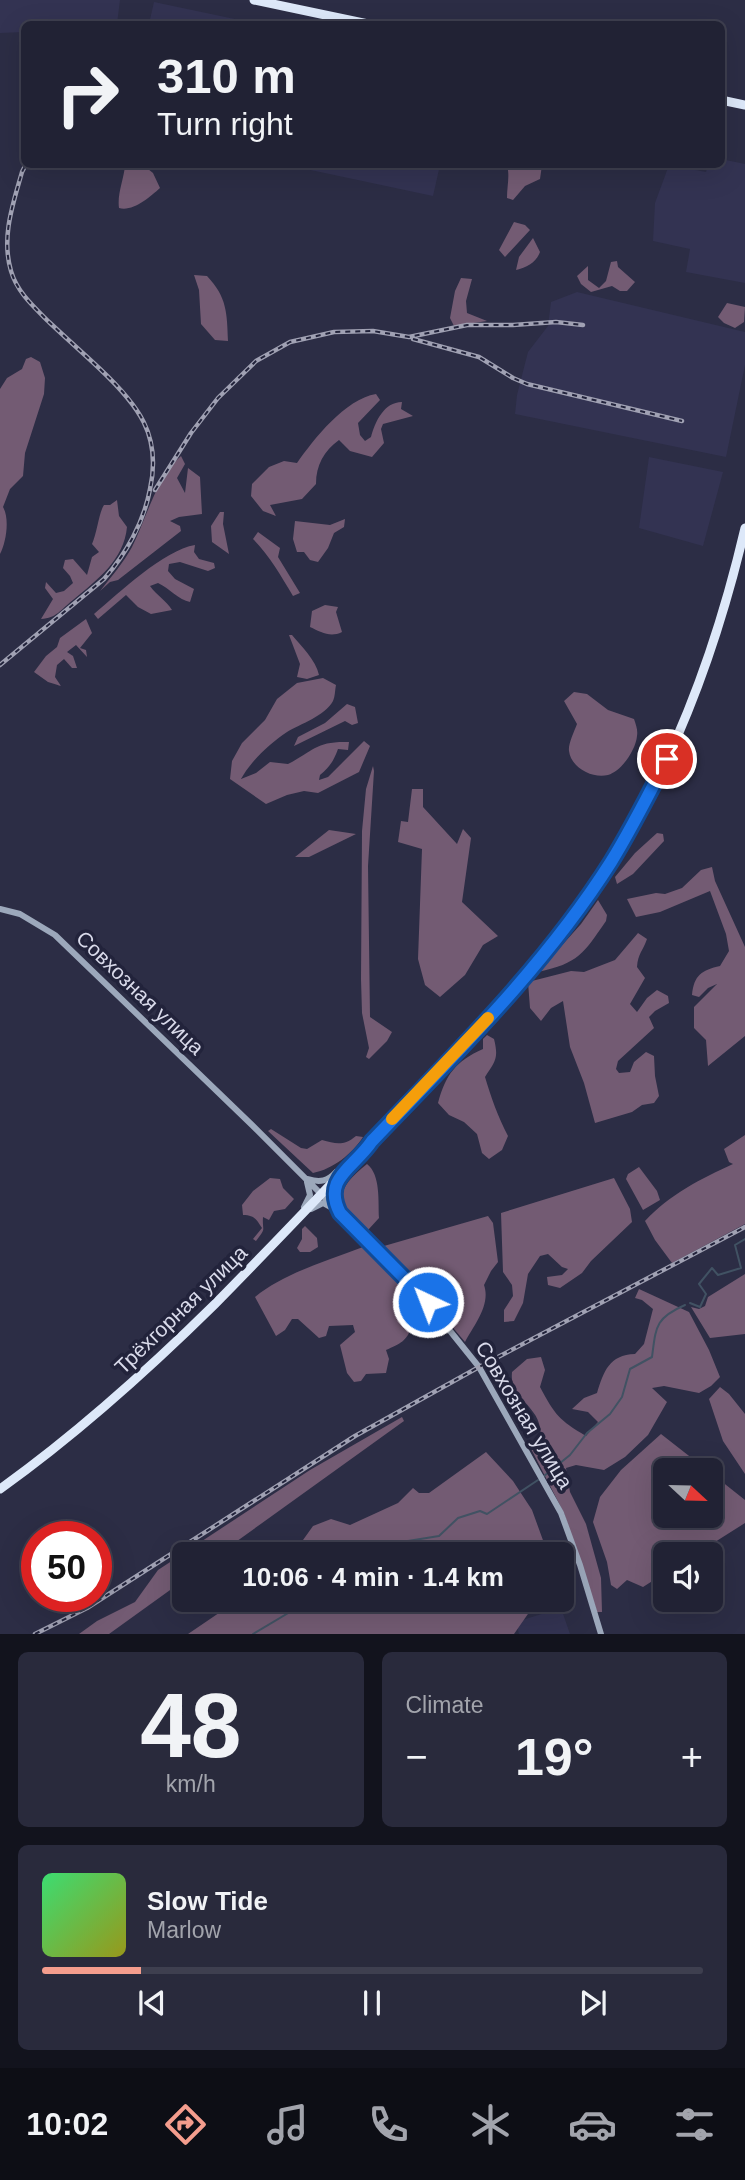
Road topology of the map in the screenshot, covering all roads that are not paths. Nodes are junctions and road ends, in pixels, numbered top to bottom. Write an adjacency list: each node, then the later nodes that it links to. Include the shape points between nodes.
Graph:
1 (254, 0): 2 (highway)
2 (354, 21)
3 (725, 101): 4 (highway)
4 (745, 105)
5 (745, 528): 7 (highway, Трёхгорная улица, via 702,677 648,799 610,863 525,978)
6 (0, 909): 8 (main road, Совхозная улица, via 55,935)
7 (374, 1139): 8 (main road, via 330,1178); 9 (highway, Трёхгорная улица); 10 (main road, via 336,1182 334,1200)
8 (304, 1177): 9 (main road, Совхозная улица); 11 (main road, via 310,1190 308,1201)
9 (321, 1194): 10 (main road, Совхозная улица); 11 (highway, Трёхгорная улица)
10 (340, 1213): 11 (main road, via 323,1203 317,1205); 13 (main road, Совхозная улица, via 418,1290 480,1367 561,1513)
11 (263, 1255): 12 (highway, Трёхгорная улица, via 140,1375)
12 (0, 1489)
13 (601, 1634)

